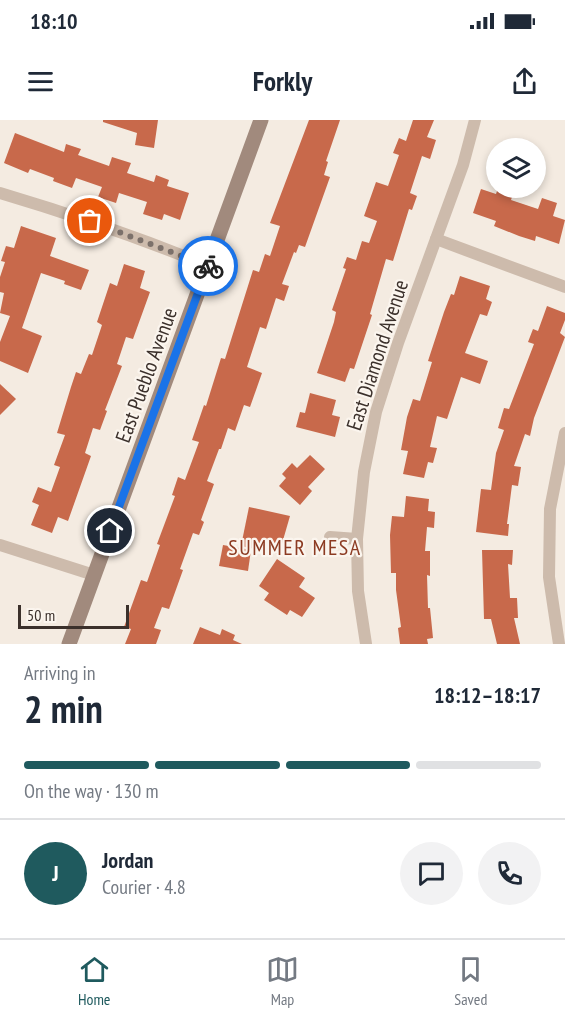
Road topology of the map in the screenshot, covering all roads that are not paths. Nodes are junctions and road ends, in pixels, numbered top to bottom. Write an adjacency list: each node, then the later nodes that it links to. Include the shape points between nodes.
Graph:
1 (261, 120): 5 (street, East Pueblo Avenue)
2 (475, 120): 4 (street, East Diamond Avenue)
3 (0, 194): 5 (street, via 82,218)
4 (436, 239): 6 (street); 9 (street, East Diamond Avenue, via 375,412)
5 (209, 266): 11 (street, East Pueblo Avenue)
6 (565, 286)
7 (565, 433): 12 (street, via 550,509 549,577)
8 (330, 537): 9 (street)
9 (357, 539): 14 (street, East Diamond Avenue, via 358,591)
10 (0, 545): 11 (street)
11 (94, 575): 13 (street, East Pueblo Avenue)
12 (560, 640)
13 (69, 644)
14 (366, 644)

